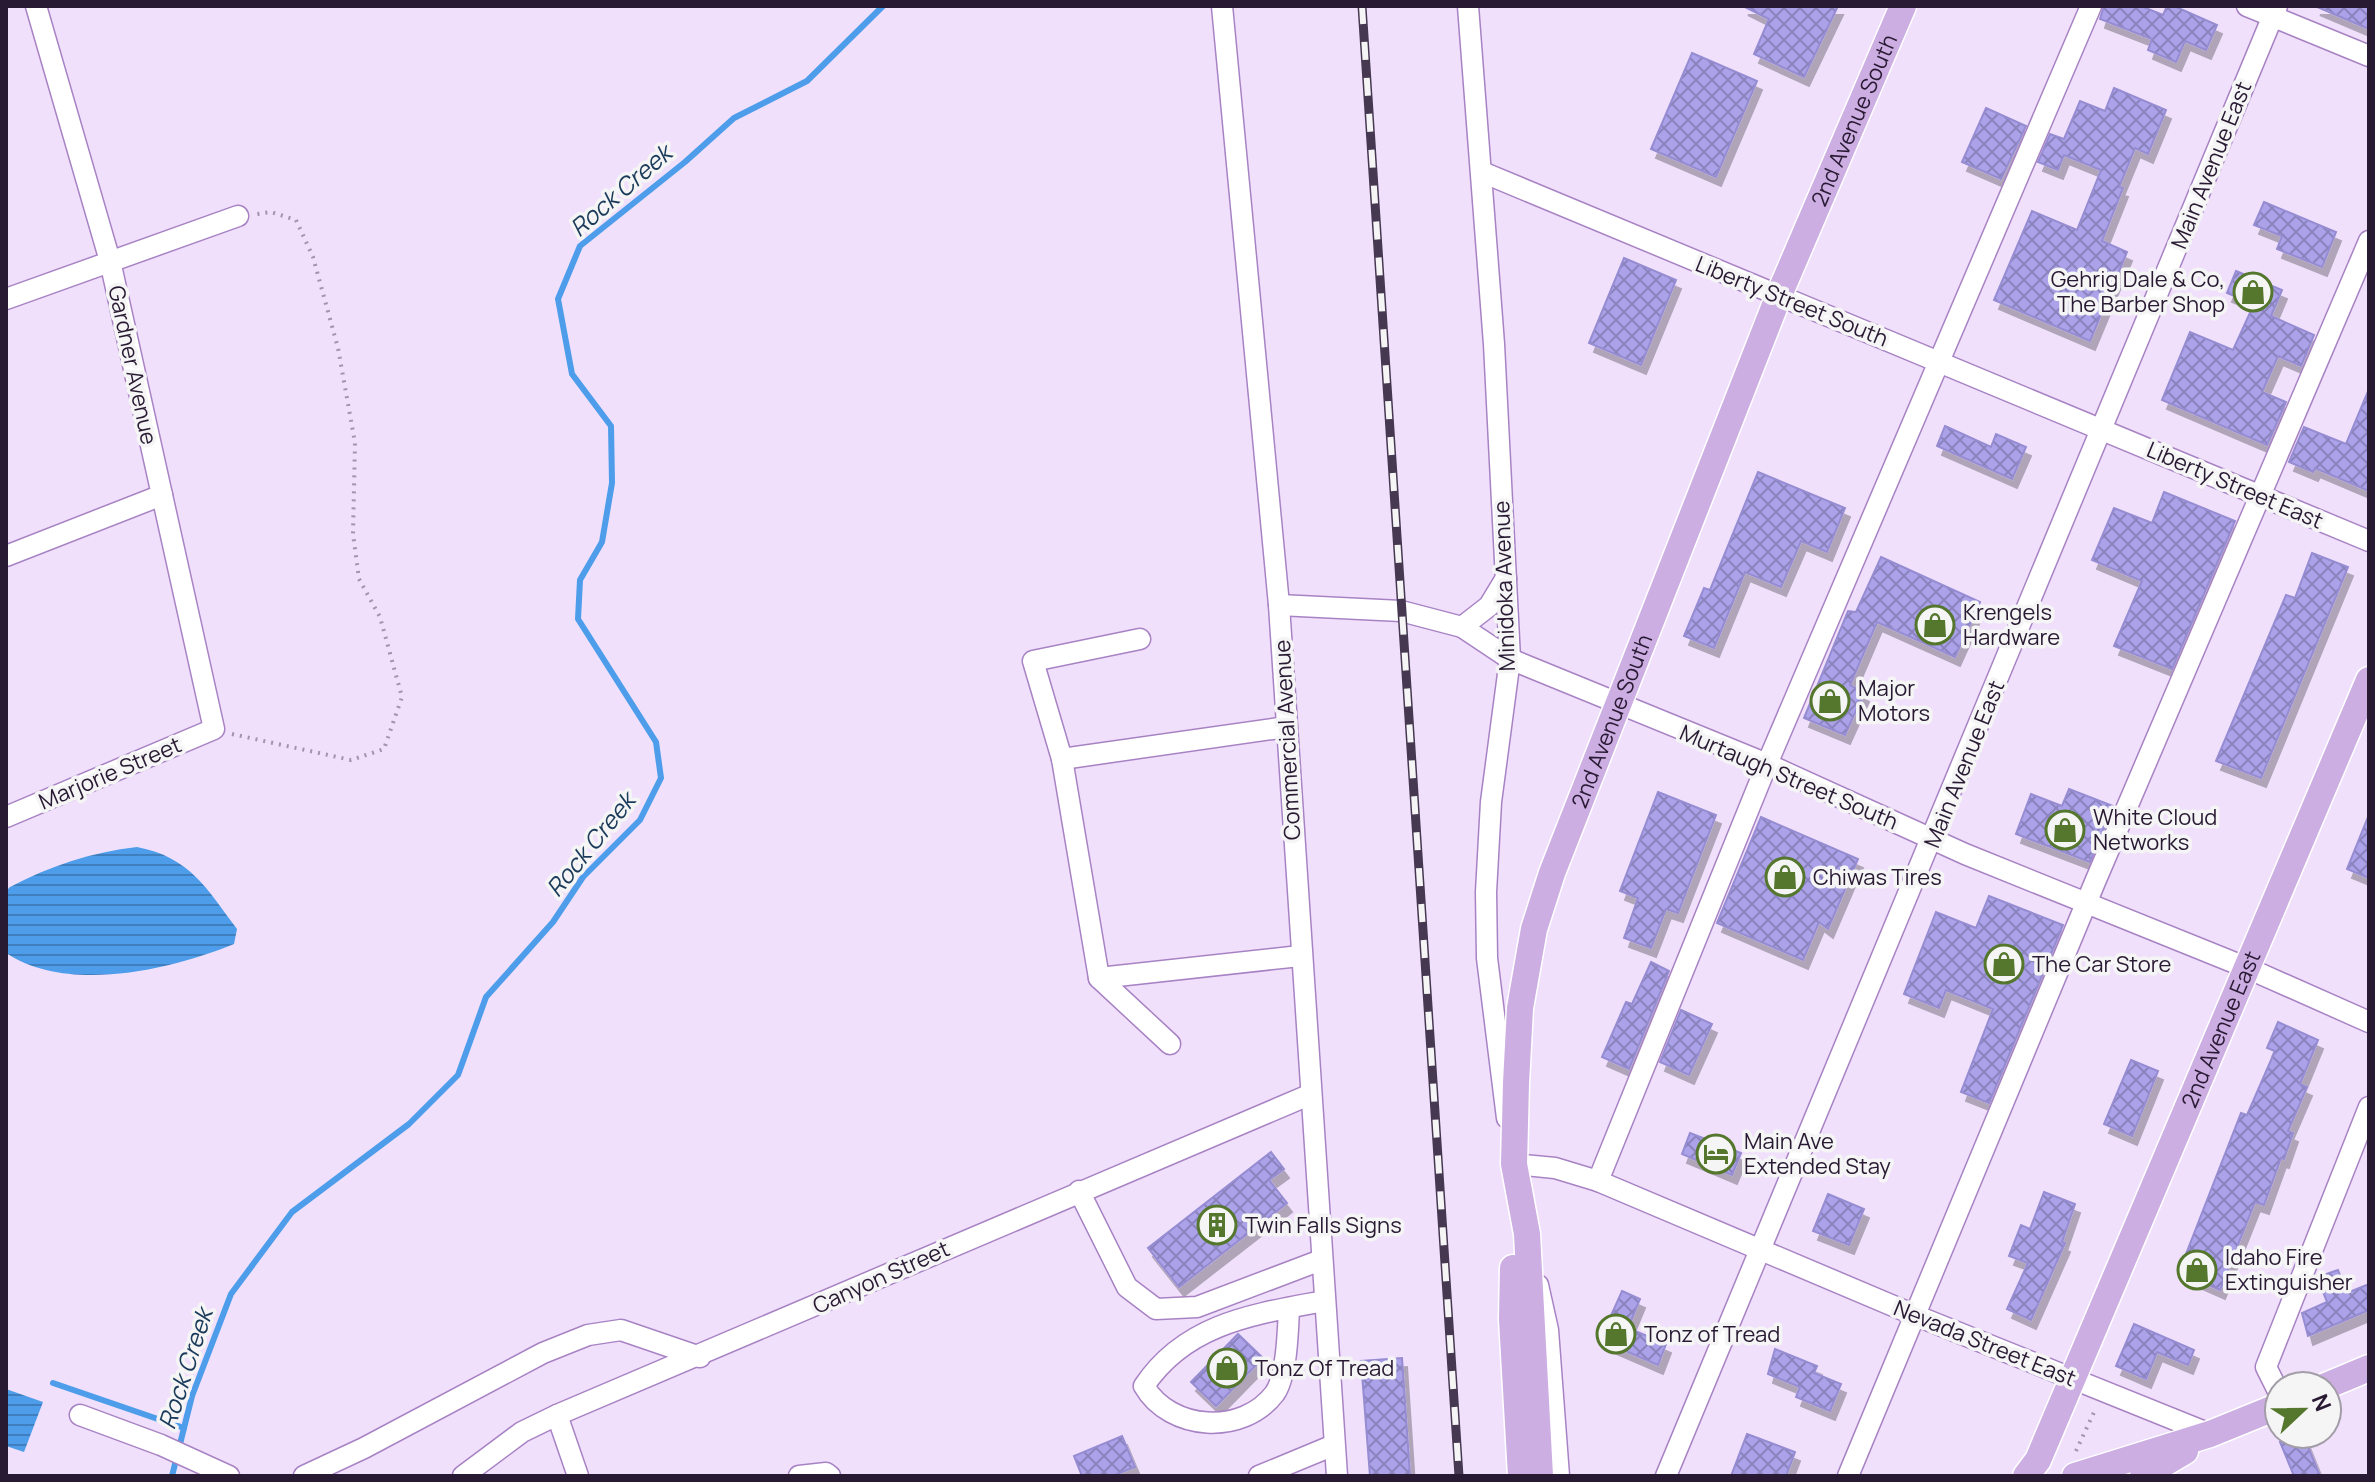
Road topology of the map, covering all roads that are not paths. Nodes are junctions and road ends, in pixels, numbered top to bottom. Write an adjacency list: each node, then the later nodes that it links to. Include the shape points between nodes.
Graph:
1 (36, 6): 12 (street, Gardner Avenue)
2 (1222, 6): 22 (street, Commercial Avenue)
3 (1468, 6): 9 (street, Minidoka Avenue)
4 (1903, 6): 13 (main road, 2nd Avenue South)
5 (2091, 6): 15 (street)
6 (2247, 6): 7 (street)
7 (2274, 11): 8 (street); 16 (street, Main Avenue East)
8 (2369, 56)
9 (1482, 172): 13 (street, Liberty Street South); 21 (street, Minidoka Avenue)
10 (238, 216): 12 (street)
11 (2369, 241): 18 (street)
12 (110, 261): 14 (street); 17 (street, Gardner Avenue)
13 (1779, 295): 15 (street, Liberty Street South); 27 (main road, 2nd Avenue South)
14 (6, 299)
15 (1941, 362): 16 (street, Liberty Street South); 31 (street)
16 (2102, 430): 18 (street, Liberty Street East); 33 (street, Main Avenue East)
17 (162, 495): 20 (street); 29 (street, Gardner Avenue)
18 (2260, 495): 19 (street, Liberty Street East); 34 (street)
19 (2369, 541)
20 (6, 556)
21 (1506, 578): 23 (street, via 1489,606); 25 (street, Minidoka Avenue)
22 (1279, 605): 23 (street, Murtaugh Street South, via 1401,611); 28 (street, Commercial Avenue)
23 (1462, 627): 25 (street, Murtaugh Street South)
24 (1140, 639): 30 (street, via 1033,661)
25 (1510, 659): 27 (street, Murtaugh Street South); 42 (street, Minidoka Avenue, via 1491,802 1486,892 1487,958)
26 (2369, 680): 36 (main road, 2nd Avenue East)
27 (1617, 705): 31 (street, Murtaugh Street South); 42 (main road, 2nd Avenue South, via 1534,929 1520,1008)
28 (1286, 727): 30 (street); 35 (street, Commercial Avenue)
29 (214, 729): 32 (street, Marjorie Street)
30 (1062, 759): 37 (street)
31 (1767, 764): 33 (street, Murtaugh Street South); 43 (street)
32 (6, 817)
33 (1933, 839): 34 (street, Murtaugh Street South); 46 (street, Main Avenue East)
34 (2087, 902): 36 (street, Murtaugh Street South); 50 (street)
35 (1300, 956): 37 (street); 40 (street, Commercial Avenue)
36 (2245, 967): 38 (street, Murtaugh Street South); 54 (main road, 2nd Avenue East)
37 (1099, 978): 39 (street)
38 (2369, 1022)
39 (1170, 1044)
40 (1309, 1095): 44 (street, Canyon Street); 47 (street, Commercial Avenue)
41 (2369, 1107): 53 (street)
42 (1515, 1174): 43 (street, Nevada Street East, via 1555,1168); 45 (main road, 2nd Avenue South); 72 (main road, via 1512,1319)
43 (1598, 1181): 46 (street, Nevada Street East)
44 (1079, 1191): 47 (street, via 1127,1287 1156,1309 1197,1307); 51 (street, Canyon Street)
45 (1527, 1234): 73 (main road, 2nd Avenue South); 74 (street, via 1548,1330)
46 (1761, 1251): 50 (street, Nevada Street East); 63 (street, Main Avenue East)
47 (1321, 1260): 48 (street, Commercial Avenue)
48 (1324, 1301): 49 (street); 60 (street, Commercial Avenue)
49 (1289, 1308): 49 (street, via 1239,1317 1204,1331 1156,1368 1144,1386 1154,1403 1210,1425 1230,1424 1260,1407 1277,1391)
50 (1917, 1316): 54 (street, Nevada Street East); 75 (street)
51 (700, 1357): 58 (street, Canyon Street); 65 (street, via 621,1330 588,1335)
52 (2369, 1368): 55 (main road)
53 (2268, 1370)
54 (2072, 1377): 59 (street, Nevada Street East); 62 (main road, 2nd Avenue East)
55 (2343, 1379)
56 (2263, 1412): 59 (main road)
57 (80, 1415): 64 (street)
58 (557, 1415): 66 (street, Canyon Street, via 522,1432); 67 (street)
59 (2210, 1434): 61 (main road); 76 (main road)
60 (1334, 1445): 70 (street); 71 (street, Commercial Avenue)
61 (2074, 1466)
62 (2035, 1471)
63 (1666, 1474)
64 (229, 1476)
65 (304, 1476)
66 (463, 1476)
67 (578, 1476)
68 (799, 1476): 69 (street)
69 (830, 1476)
70 (1259, 1476)
71 (1337, 1476)
72 (1521, 1476)
73 (1540, 1476)
74 (1559, 1476)
75 (1848, 1476)
76 (2143, 1476)

